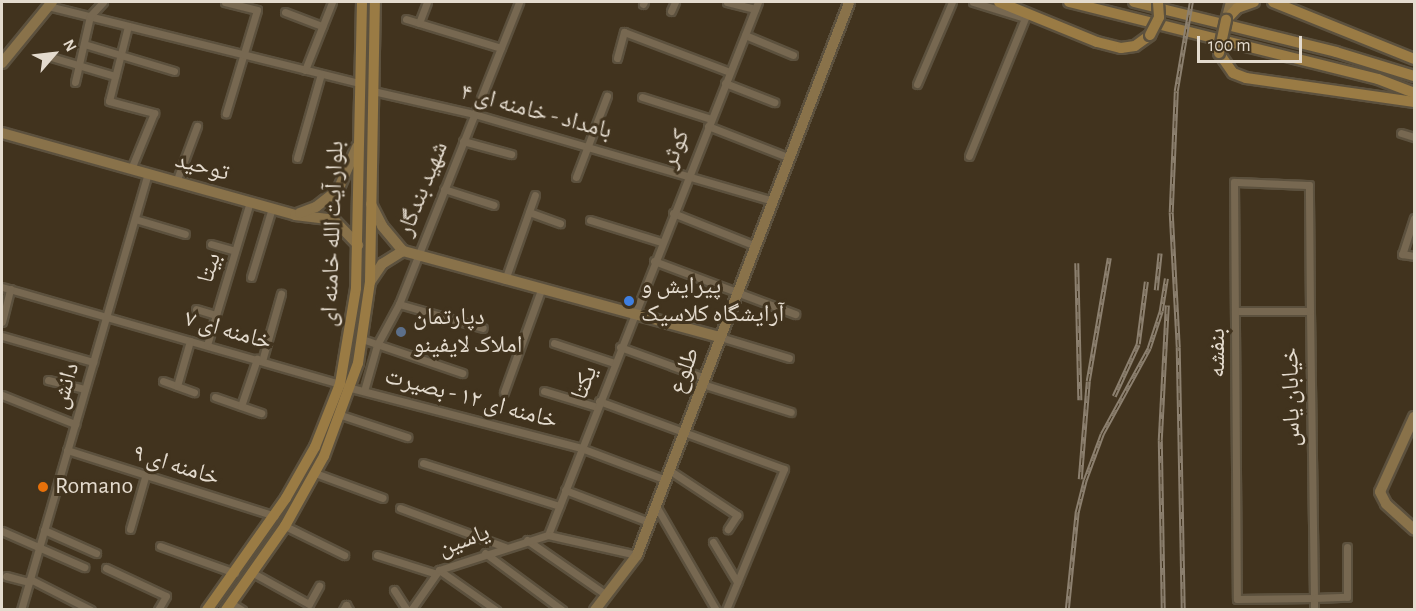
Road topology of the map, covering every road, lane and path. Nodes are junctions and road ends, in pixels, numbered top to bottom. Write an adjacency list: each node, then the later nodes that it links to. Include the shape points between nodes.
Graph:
1 (103, 2): 25 (street)
2 (225, 2): 36 (street, via 257,10)
3 (332, 2): 31 (street)
4 (362, 2): 50 (main road, بلوار آیت الله خامنه ای)
5 (375, 2): 53 (main road, بلوار آیت الله خامنه ای)
6 (427, 2): 29 (street)
7 (519, 2): 34 (street, شهید بندگار)
8 (675, 2): 23 (street)
9 (727, 2): 22 (street)
10 (758, 2): 22 (street, کوثر)
11 (850, 2): 72 (street, طلوع)
12 (952, 2): 52 (street)
13 (973, 2): 26 (street)
14 (999, 2): 26 (main road)
15 (1070, 2): 54 (main road, via 1378,79)
16 (1134, 2): 48 (main road, via 1336,52)
17 (1158, 2): 26 (main road, bridge, via 1159,16 1150,35 1135,46 1121,48)
18 (1231, 2): 27 (street)
19 (1254, 2): 27 (main road)
20 (1273, 2): 40 (main road)
21 (50, 4): 25 (street); 41 (street)
22 (755, 9): 32 (street, کوثر)
23 (671, 11)
24 (285, 12): 31 (street)
25 (90, 16): 30 (street); 33 (street)
26 (1026, 16): 70 (street)
27 (1227, 18): 58 (main road, bridge, via 1219,53 1233,73)
28 (406, 19): 29 (street)
29 (418, 23): 34 (street)
30 (128, 26): 35 (street); 36 (street)
31 (322, 27): 43 (street)
32 (745, 35): 37 (street); 45 (street, کوثر)
33 (84, 44): 35 (street); 42 (street)
34 (501, 48): 60 (street, شهید بندگار)
35 (121, 54): 44 (street); 47 (street)
36 (244, 55): 43 (street); 59 (street)
37 (794, 55)
38 (51, 57): 42 (street)
39 (617, 58): 45 (street, via 624,32)
40 (1414, 59)
41 (2, 63)
42 (79, 66): 47 (street); 49 (street)
43 (305, 70): 46 (street)
44 (174, 71)
45 (730, 72): 51 (street, کوثر)
46 (321, 74): 50 (street); 71 (street)
47 (116, 76): 73 (street, via 109,101 154,113)
48 (1414, 76)
49 (75, 82)
50 (359, 83): 67 (main road, بلوار آیت الله خامنه ای)
51 (725, 83): 57 (street); 61 (street, کوثر)
52 (917, 84)
53 (373, 92): 60 (street, بامداد - خامنه ای ۴); 83 (main road, بلوار آیت الله خامنه ای)
54 (1414, 93)
55 (607, 96): 68 (street)
56 (642, 97): 61 (street)
57 (774, 102)
58 (1414, 102)
59 (226, 113)
60 (474, 114): 66 (street, شهید بندگار); 68 (street, بامداد - خامنه ای ۴)
61 (710, 122): 72 (street); 75 (street, کوثر)
62 (197, 126): 77 (street)
63 (2, 133): 73 (street, توحید)
64 (1401, 133): 65 (street)
65 (1414, 137)
66 (463, 141): 69 (street); 79 (street, شهید بندگار)
67 (358, 144): 88 (street, via 338,190 316,207); 96 (main road, بلوار آیت الله خامنه ای)
68 (589, 146): 75 (street, بامداد - خامنه ای ۴); 76 (street)
69 (511, 154)
70 (969, 156)
71 (297, 158)
72 (789, 158): 81 (street, طلوع)
73 (131, 169): 74 (street, توحید)
74 (148, 174): 77 (street, توحید); 90 (street, دانش)
75 (688, 175): 81 (street, بامداد - خامنه ای ۴); 87 (street, کوثر)
76 (576, 177)
77 (176, 182): 82 (street, توحید)
78 (1309, 185): 113 (street, بنفشه, via 1234,182); 114 (street, خیابان یاس)
79 (444, 189): 84 (street); 100 (street, شهید بندگار)
80 (535, 195): 86 (street)
81 (773, 201): 97 (street, طلوع)
82 (250, 202): 85 (street, توحید); 98 (street, بیتا)
83 (371, 204): 99 (street, via 381,226); 105 (main road, بلوار آیت الله خامنه ای)
84 (494, 205)
85 (272, 208): 88 (street, توحید); 103 (street)
86 (529, 212): 92 (street); 104 (street)
87 (673, 213): 94 (street, کوثر); 97 (street)
88 (295, 215): 96 (street, توحید, via 334,220)
89 (1414, 218): 101 (street, via 1402,254)
90 (135, 219): 93 (street); 118 (street, دانش)
91 (590, 220): 94 (street)
92 (560, 223)
93 (185, 234)
94 (661, 242): 102 (street, کوثر)
95 (211, 244): 98 (street)
96 (358, 244): 137 (main road, بلوار آیت الله خامنه ای, via 354,313)
97 (756, 246): 109 (street, طلوع)
98 (236, 251): 117 (street, بیتا)
99 (403, 251): 100 (street); 105 (street, via 382,264)
100 (418, 255): 104 (street); 111 (street, شهید بندگار)
101 (1414, 256)
102 (654, 261): 109 (street); 115 (street, کوثر)
103 (251, 277)
104 (505, 279): 108 (street)
105 (370, 282): 123 (main road, بلوار آیت الله خامنه ای)
106 (2, 287): 107 (street, خامنه ای ۷)
107 (10, 289): 118 (street, خامنه ای ۷); 119 (street)
108 (541, 290): 115 (street); 144 (street)
109 (738, 292): 116 (street); 122 (street, طلوع)
110 (282, 294): 130 (street)
111 (399, 304): 120 (street); 127 (street, شهید بندگار)
112 (196, 309): 117 (street)
113 (1237, 311): 114 (street); 198 (street, بنفشه, via 1237,599)
114 (1310, 311): 198 (street, خیابان یاس)
115 (633, 313): 122 (street); 128 (street, یکتا)
116 (795, 314)
117 (216, 315): 126 (street, بیتا)
118 (106, 317): 124 (street, خامنه ای ۷); 131 (street, دانش)
119 (2, 322)
120 (483, 328)
121 (2, 336): 131 (street)
122 (720, 338): 129 (street); 136 (street, طلوع)
123 (362, 339): 127 (street); 139 (main road, بلوار آیت الله خامنه ای)
124 (190, 341): 126 (street, خامنه ای ۷); 138 (street)
125 (554, 343): 132 (street)
126 (207, 345): 130 (street, خامنه ای ۷)
127 (377, 345): 133 (street); 141 (street, شهید بندگار)
128 (620, 347): 132 (street, یکتا); 136 (street)
129 (789, 358)
130 (259, 360): 137 (street, خامنه ای ۷); 148 (street)
131 (93, 362): 140 (street, دانش)
132 (614, 363): 147 (street, یکتا)
133 (462, 373)
134 (48, 380): 140 (street)
135 (163, 381): 138 (street)
136 (704, 381): 149 (street); 154 (street, طلوع)
137 (340, 384): 167 (main road, بلوار آیت الله خامنه ای, via 315,447)
138 (177, 386): 143 (street)
139 (351, 388): 141 (street, خامنه ای ۱۲ - بصیرت); 151 (main road, بلوار آیت الله خامنه ای)
140 (85, 389): 153 (street, دانش)
141 (364, 391): 156 (street, خامنه ای ۱۲ - بصیرت)
142 (544, 391): 147 (street)
143 (194, 392)
144 (504, 392)
145 (2, 395): 153 (street)
146 (215, 397): 148 (street)
147 (598, 404): 154 (street); 156 (street, یکتا)
148 (241, 406): 150 (street)
149 (791, 412)
150 (261, 413)
151 (341, 415): 155 (street); 159 (main road, بلوار آیت الله خامنه ای)
152 (1414, 417): 171 (street, via 1380,492 1386,504)
153 (75, 424): 157 (street, دانش)
154 (683, 434): 160 (street, طلوع); 194 (street, via 784,469)
155 (407, 437)
156 (581, 448): 160 (street, خامنه ای ۱۲ - بصیرت); 162 (street, یکتا)
157 (67, 450): 161 (street, خامنه ای ۹); 172 (street, دانش)
158 (423, 463): 164 (street)
159 (315, 473): 163 (street); 169 (main road, بلوار آیت الله خامنه ای)
160 (668, 475): 165 (street, طلوع); 173 (street, خامنه ای ۱۲ - بصیرت, via 737,515)
161 (145, 477): 167 (street, خامنه ای ۹); 170 (street)
162 (565, 490): 164 (street, یکتا); 168 (street)
163 (383, 498)
164 (559, 506): 175 (street, یکتا)
165 (656, 506): 168 (street, طلوع); 211 (street)
166 (400, 508): 180 (street)
167 (275, 516): 190 (main road, بلوار آیت الله خامنه ای)
168 (649, 522): 186 (street, طلوع)
169 (285, 526): 184 (street); 191 (main road, بلوار آیت الله خامنه ای)
170 (130, 529)
171 (1414, 529)
172 (44, 530): 179 (street, دانش); 182 (street)
173 (728, 530)
174 (2, 531): 179 (street)
175 (548, 535): 176 (street, یاسین); 186 (street)
176 (527, 540): 180 (street, یاسین); 197 (street)
177 (713, 542): 194 (street)
178 (160, 546): 190 (street)
179 (39, 547): 187 (street); 193 (street, دانش)
180 (505, 547): 183 (street, یاسین)
181 (1347, 547): 198 (street, via 1347,597)
182 (96, 553)
183 (485, 553): 189 (street, یاسین); 209 (street)
184 (344, 555)
185 (377, 555): 189 (street)
186 (637, 555): 197 (street, طلوع)
187 (84, 567)
188 (106, 568): 203 (street, via 166,596)
189 (436, 572): 200 (street, یاسین); 208 (street)
190 (235, 573): 204 (main road, بلوار آیت الله خامنه ای)
191 (253, 573): 195 (street, via 309,604); 199 (main road, بلوار آیت الله خامنه ای)
192 (6, 576): 193 (street)
193 (29, 580): 201 (street, دانش); 202 (street)
194 (737, 582): 212 (street)
195 (319, 586)
196 (394, 590): 200 (street)
197 (605, 594): 210 (street, طلوع)
198 (1314, 598): 213 (street, خیابان یاس)
199 (228, 606): 205 (street)
200 (413, 608)
201 (21, 609)
202 (91, 609)
203 (158, 609)
204 (207, 609)
205 (242, 609)
206 (343, 609): 207 (street, via 346,605)
207 (349, 609)
208 (496, 609)
209 (562, 609)
210 (595, 609)
211 (716, 609)
212 (726, 609)
213 (1314, 609)

